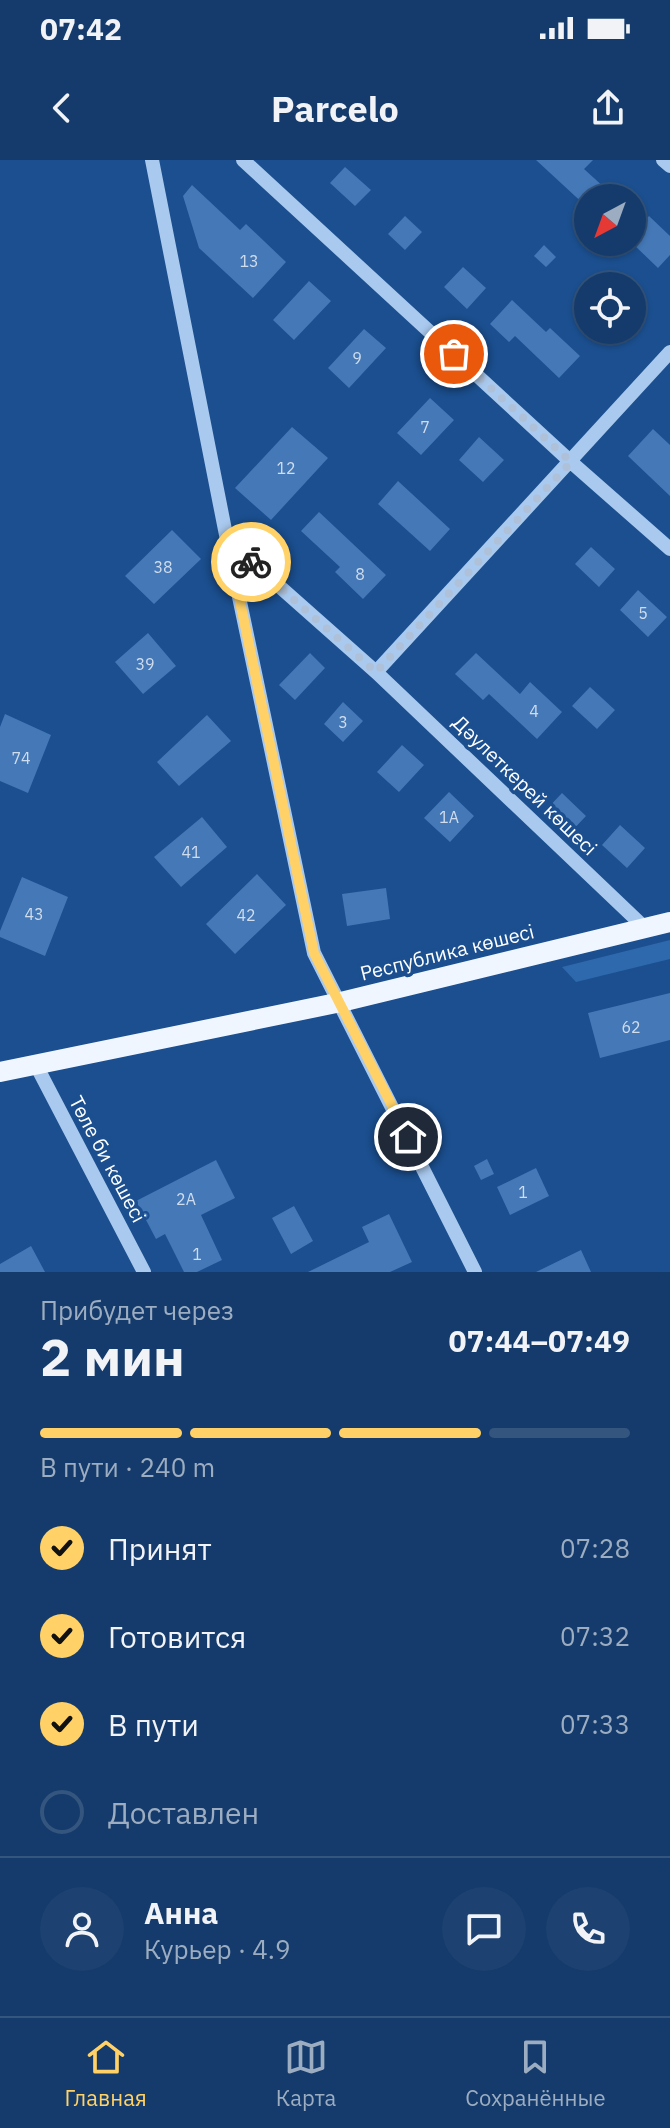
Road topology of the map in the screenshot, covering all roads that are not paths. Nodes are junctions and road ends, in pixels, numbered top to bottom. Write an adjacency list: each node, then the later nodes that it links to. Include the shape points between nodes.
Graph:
1 (152, 160): 7 (street)
2 (243, 160): 6 (street)
3 (663, 160): 4 (street)
4 (670, 166)
5 (670, 352): 6 (street)
6 (571, 462): 8 (street); 9 (street)
7 (227, 540): 9 (street, Дәулеткерей көшесі); 12 (street, via 314,953)
8 (670, 549)
9 (376, 672): 11 (street, Дәулеткерей көшесі)
10 (670, 922): 11 (main road, Республика көшесі)
11 (645, 928): 12 (main road, Республика көшесі)
12 (341, 1002): 13 (main road, Республика көшесі); 16 (street)
13 (36, 1065): 14 (main road, Республика көшесі); 15 (street, Төле би көшесі)
14 (0, 1072)
15 (144, 1272)
16 (475, 1272)

